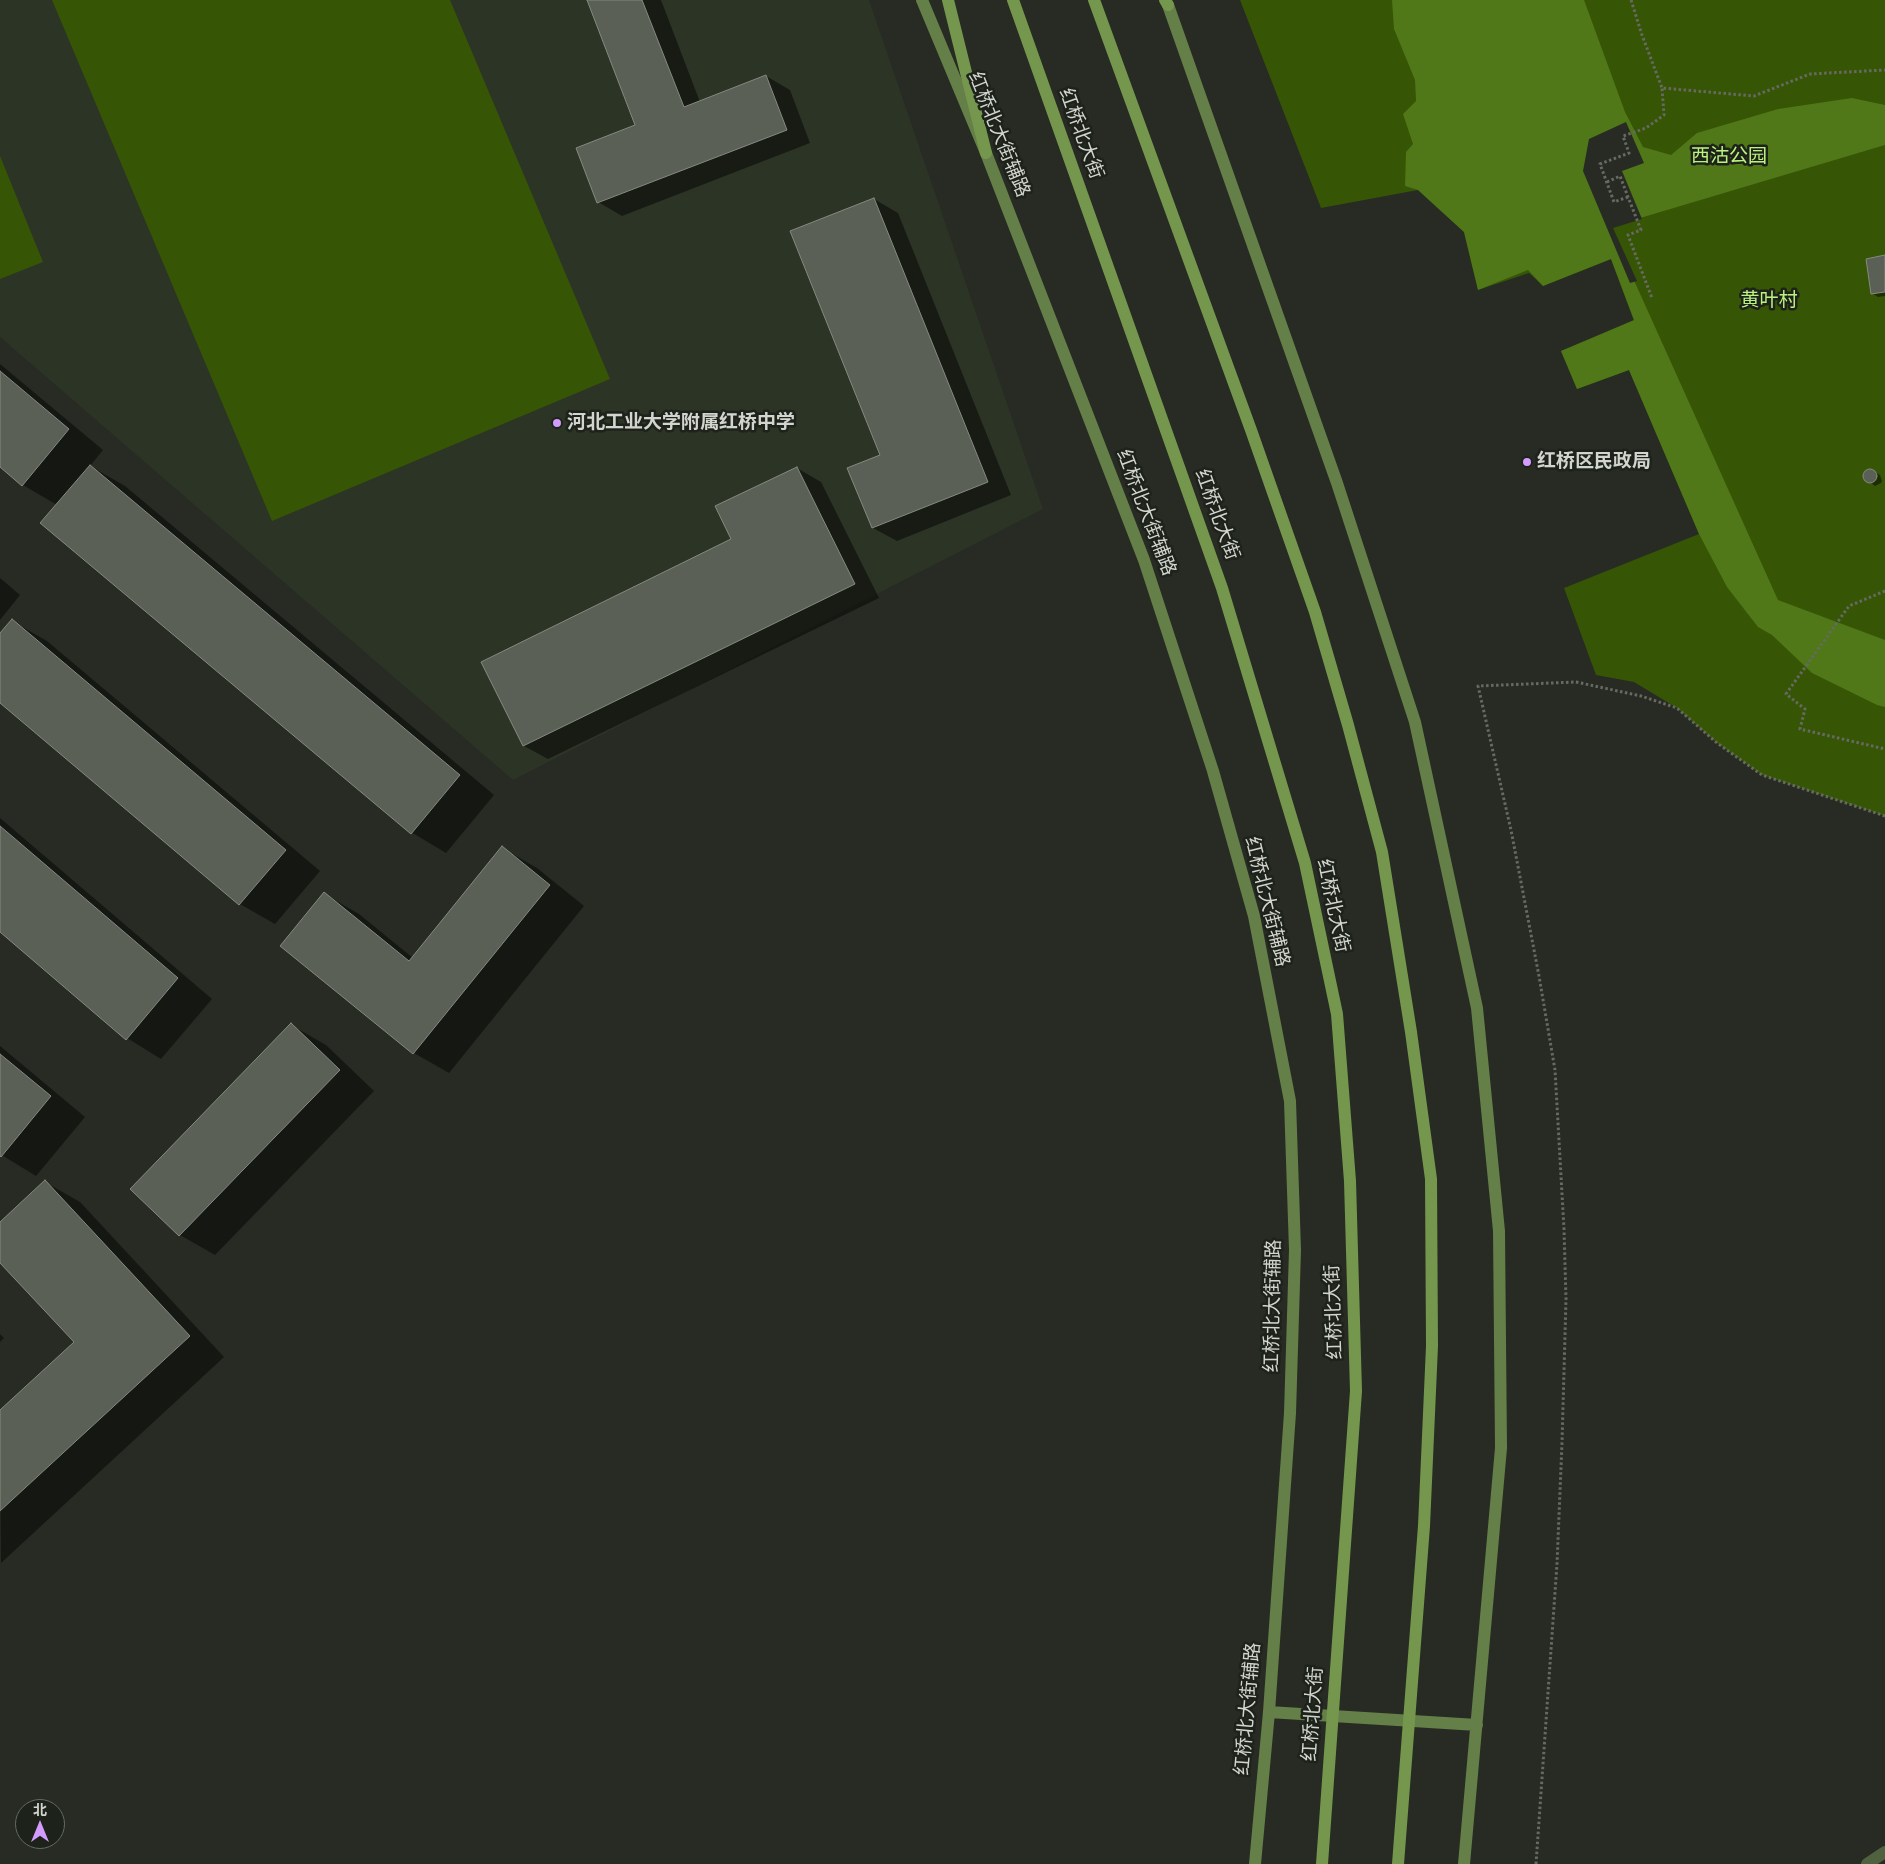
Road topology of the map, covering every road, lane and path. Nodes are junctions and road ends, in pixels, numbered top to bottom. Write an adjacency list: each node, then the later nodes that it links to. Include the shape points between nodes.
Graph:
1 (922, 0): 9 (main road, 红桥北大街辅路)
2 (948, 0): 9 (main road)
3 (1013, 0): 20 (main road, 红桥北大街, bridge, via 1222,588 1304,863 1337,1014 1350,1181 1356,1391)
4 (1094, 0): 21 (main road, bridge, via 1315,612 1382,852 1411,1032 1431,1189 1432,1346 1424,1516)
5 (1631, 0): 8 (path)
6 (1166, 2): 17 (main road, via 1337,483 1415,722 1477,1008 1499,1230 1501,1448)
7 (1885, 70): 8 (path, via 1810,74 1754,96)
8 (1662, 88): 10 (path, via 1664,115 1646,128 1623,136 1630,153 1600,164)
9 (986, 153): 16 (main road, 红桥北大街辅路, via 1144,560 1213,771 1254,916 1290,1101 1295,1250 1290,1404)
10 (1606, 182): 11 (path, via 1614,202); 11 (path, via 1620,176)
11 (1628, 197): 12 (path, via 1641,230 1628,235)
12 (1652, 298)
13 (1885, 591): 14 (path, via 1849,606 1786,694 1805,709 1800,729)
14 (1885, 749)
15 (1885, 816): 23 (path, via 1762,775 1717,743 1677,708 1641,696 1576,682 1478,686 1511,830 1555,1070 1564,1229 1566,1299 1562,1452)
16 (1268, 1712): 17 (main road); 19 (main road, 红桥北大街辅路)
17 (1477, 1725): 22 (main road)
18 (1885, 1852): 24 (street)
19 (1255, 1864)
20 (1322, 1864)
21 (1398, 1864)
22 (1464, 1864)
23 (1536, 1864)
24 (1867, 1864)

